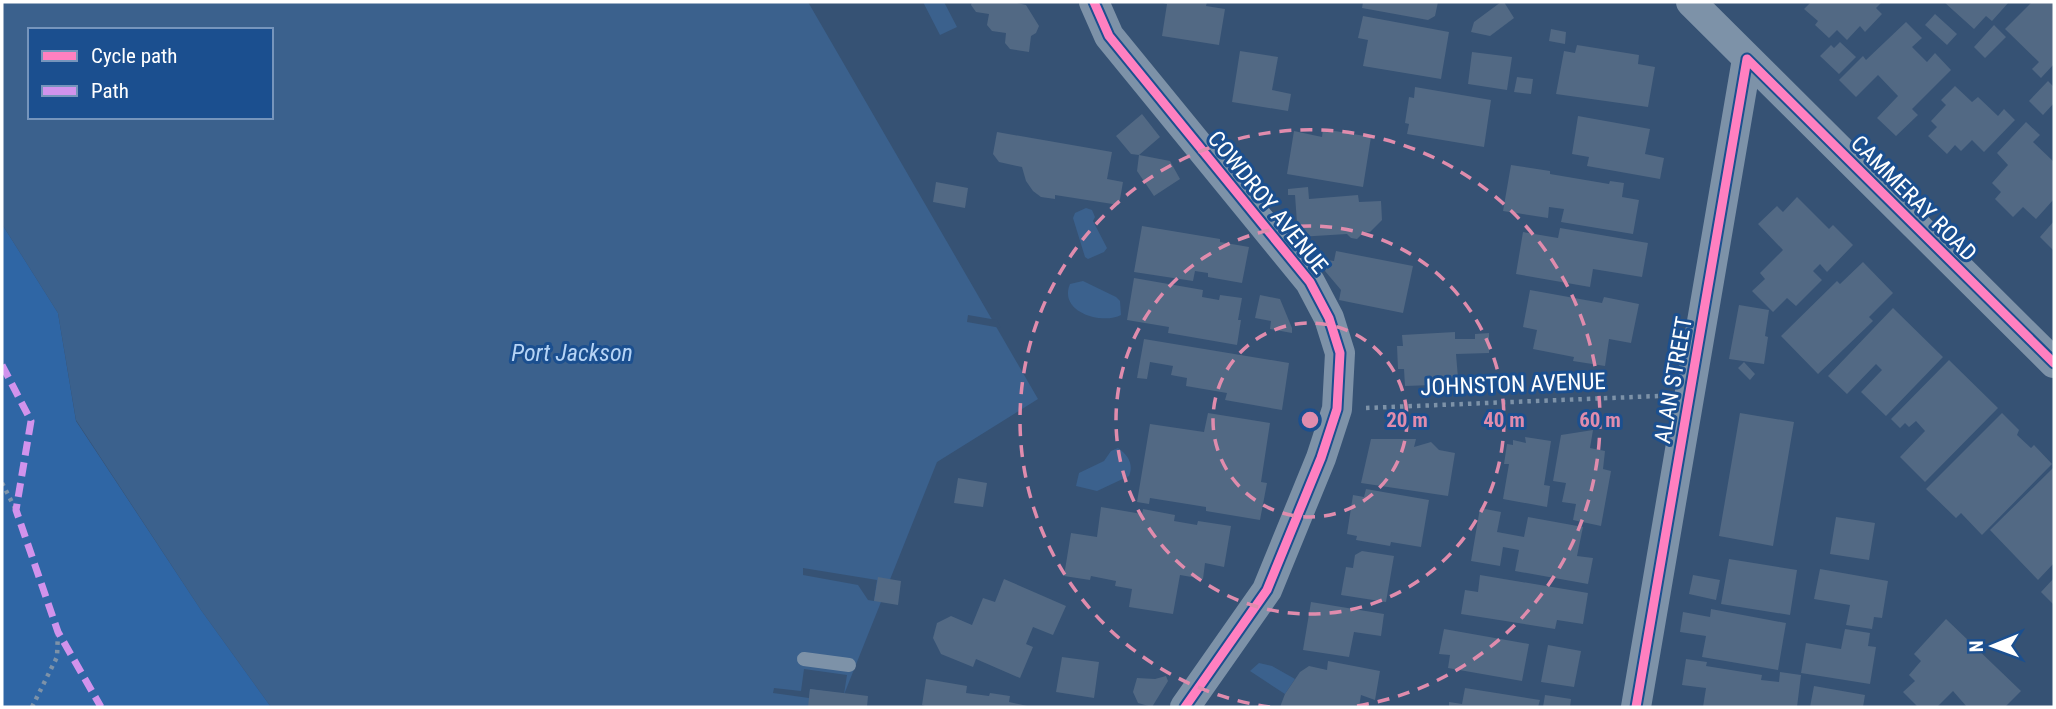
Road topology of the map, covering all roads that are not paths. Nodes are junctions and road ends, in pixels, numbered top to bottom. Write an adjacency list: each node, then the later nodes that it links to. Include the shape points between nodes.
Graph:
1 (1094, 2): 7 (street, COWDROY AVENUE, via 1109,36 1310,282 1340,353 1338,409 1267,590)
2 (1691, 2): 3 (street, CAMMERAY ROAD)
3 (1747, 59): 4 (street, CAMMERAY ROAD); 8 (street, ALAN STREET)
4 (2054, 363)
5 (804, 659): 6 (lane)
6 (849, 665)
7 (1185, 707)
8 (1636, 707)

